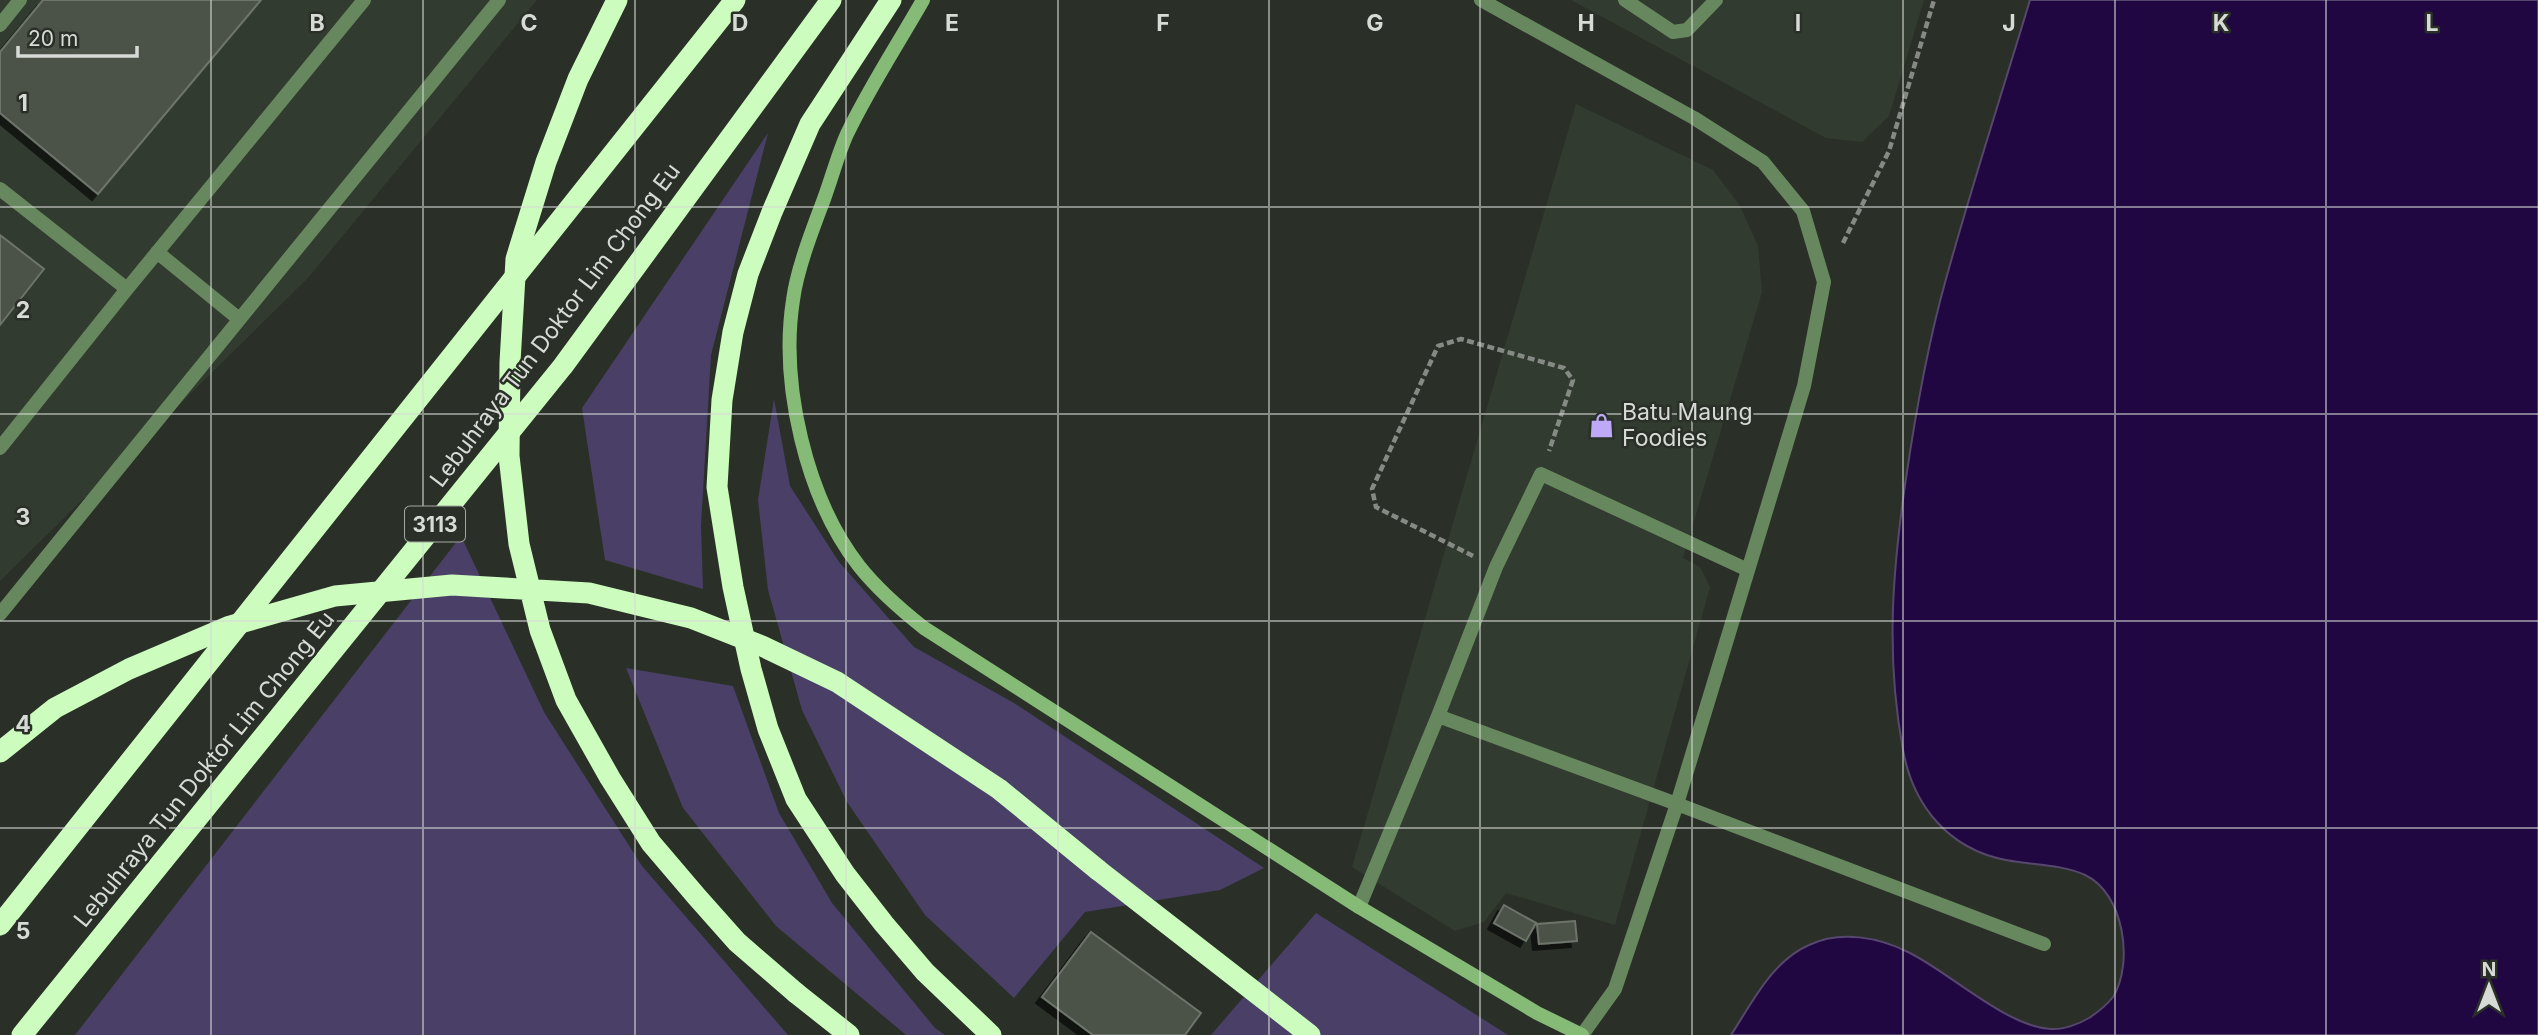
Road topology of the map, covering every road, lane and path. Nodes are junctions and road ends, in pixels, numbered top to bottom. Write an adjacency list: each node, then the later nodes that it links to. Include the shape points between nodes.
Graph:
1 (20, 0): 13 (lane)
2 (365, 0): 15 (lane)
3 (499, 0): 18 (lane)
4 (617, 0): 31 (highway, bridge, via 578,79 516,259 509,456 519,544 540,630 566,700 651,843 737,942)
5 (735, 0): 28 (highway)
6 (831, 0): 30 (highway, Lebuhraya Tun Doktor Lim Chong Eu / 3113, via 563,366)
7 (891, 0): 32 (highway, via 810,124 745,285 722,400 717,487 733,587 768,729 796,799 884,924)
8 (923, 0): 27 (street, via 847,135 793,298 788,353 805,452 821,501 858,564 889,600 923,628)
9 (1481, 0): 16 (lane, via 1694,118 1763,162 1803,211)
10 (1625, 0): 11 (lane, via 1673,32 1687,30)
11 (1716, 0)
12 (1934, 0): 16 (path, via 1889,151)
13 (0, 25)
14 (0, 189): 17 (lane)
15 (157, 252): 17 (lane); 18 (lane)
16 (1824, 282): 22 (lane, via 1804,386)
17 (127, 289): 19 (lane)
18 (239, 319): 23 (lane)
19 (0, 448)
20 (1541, 474): 21 (lane); 21 (path, via 1573,380 1564,368 1461,339 1438,346 1372,489 1376,507); 22 (lane)
21 (1496, 567): 24 (lane)
22 (1748, 570): 26 (lane)
23 (0, 614)
24 (1438, 716): 26 (lane); 27 (lane)
25 (0, 752): 33 (highway, bridge, via 55,708 129,669 230,626 335,596 452,585 589,593 691,618 837,682 999,789)
26 (1677, 804): 29 (lane); 34 (lane, via 1615,989)
27 (1359, 907): 34 (street)
28 (0, 925)
29 (2044, 944)
30 (22, 1035)
31 (849, 1035)
32 (990, 1035)
33 (1310, 1035)
34 (1582, 1035)

